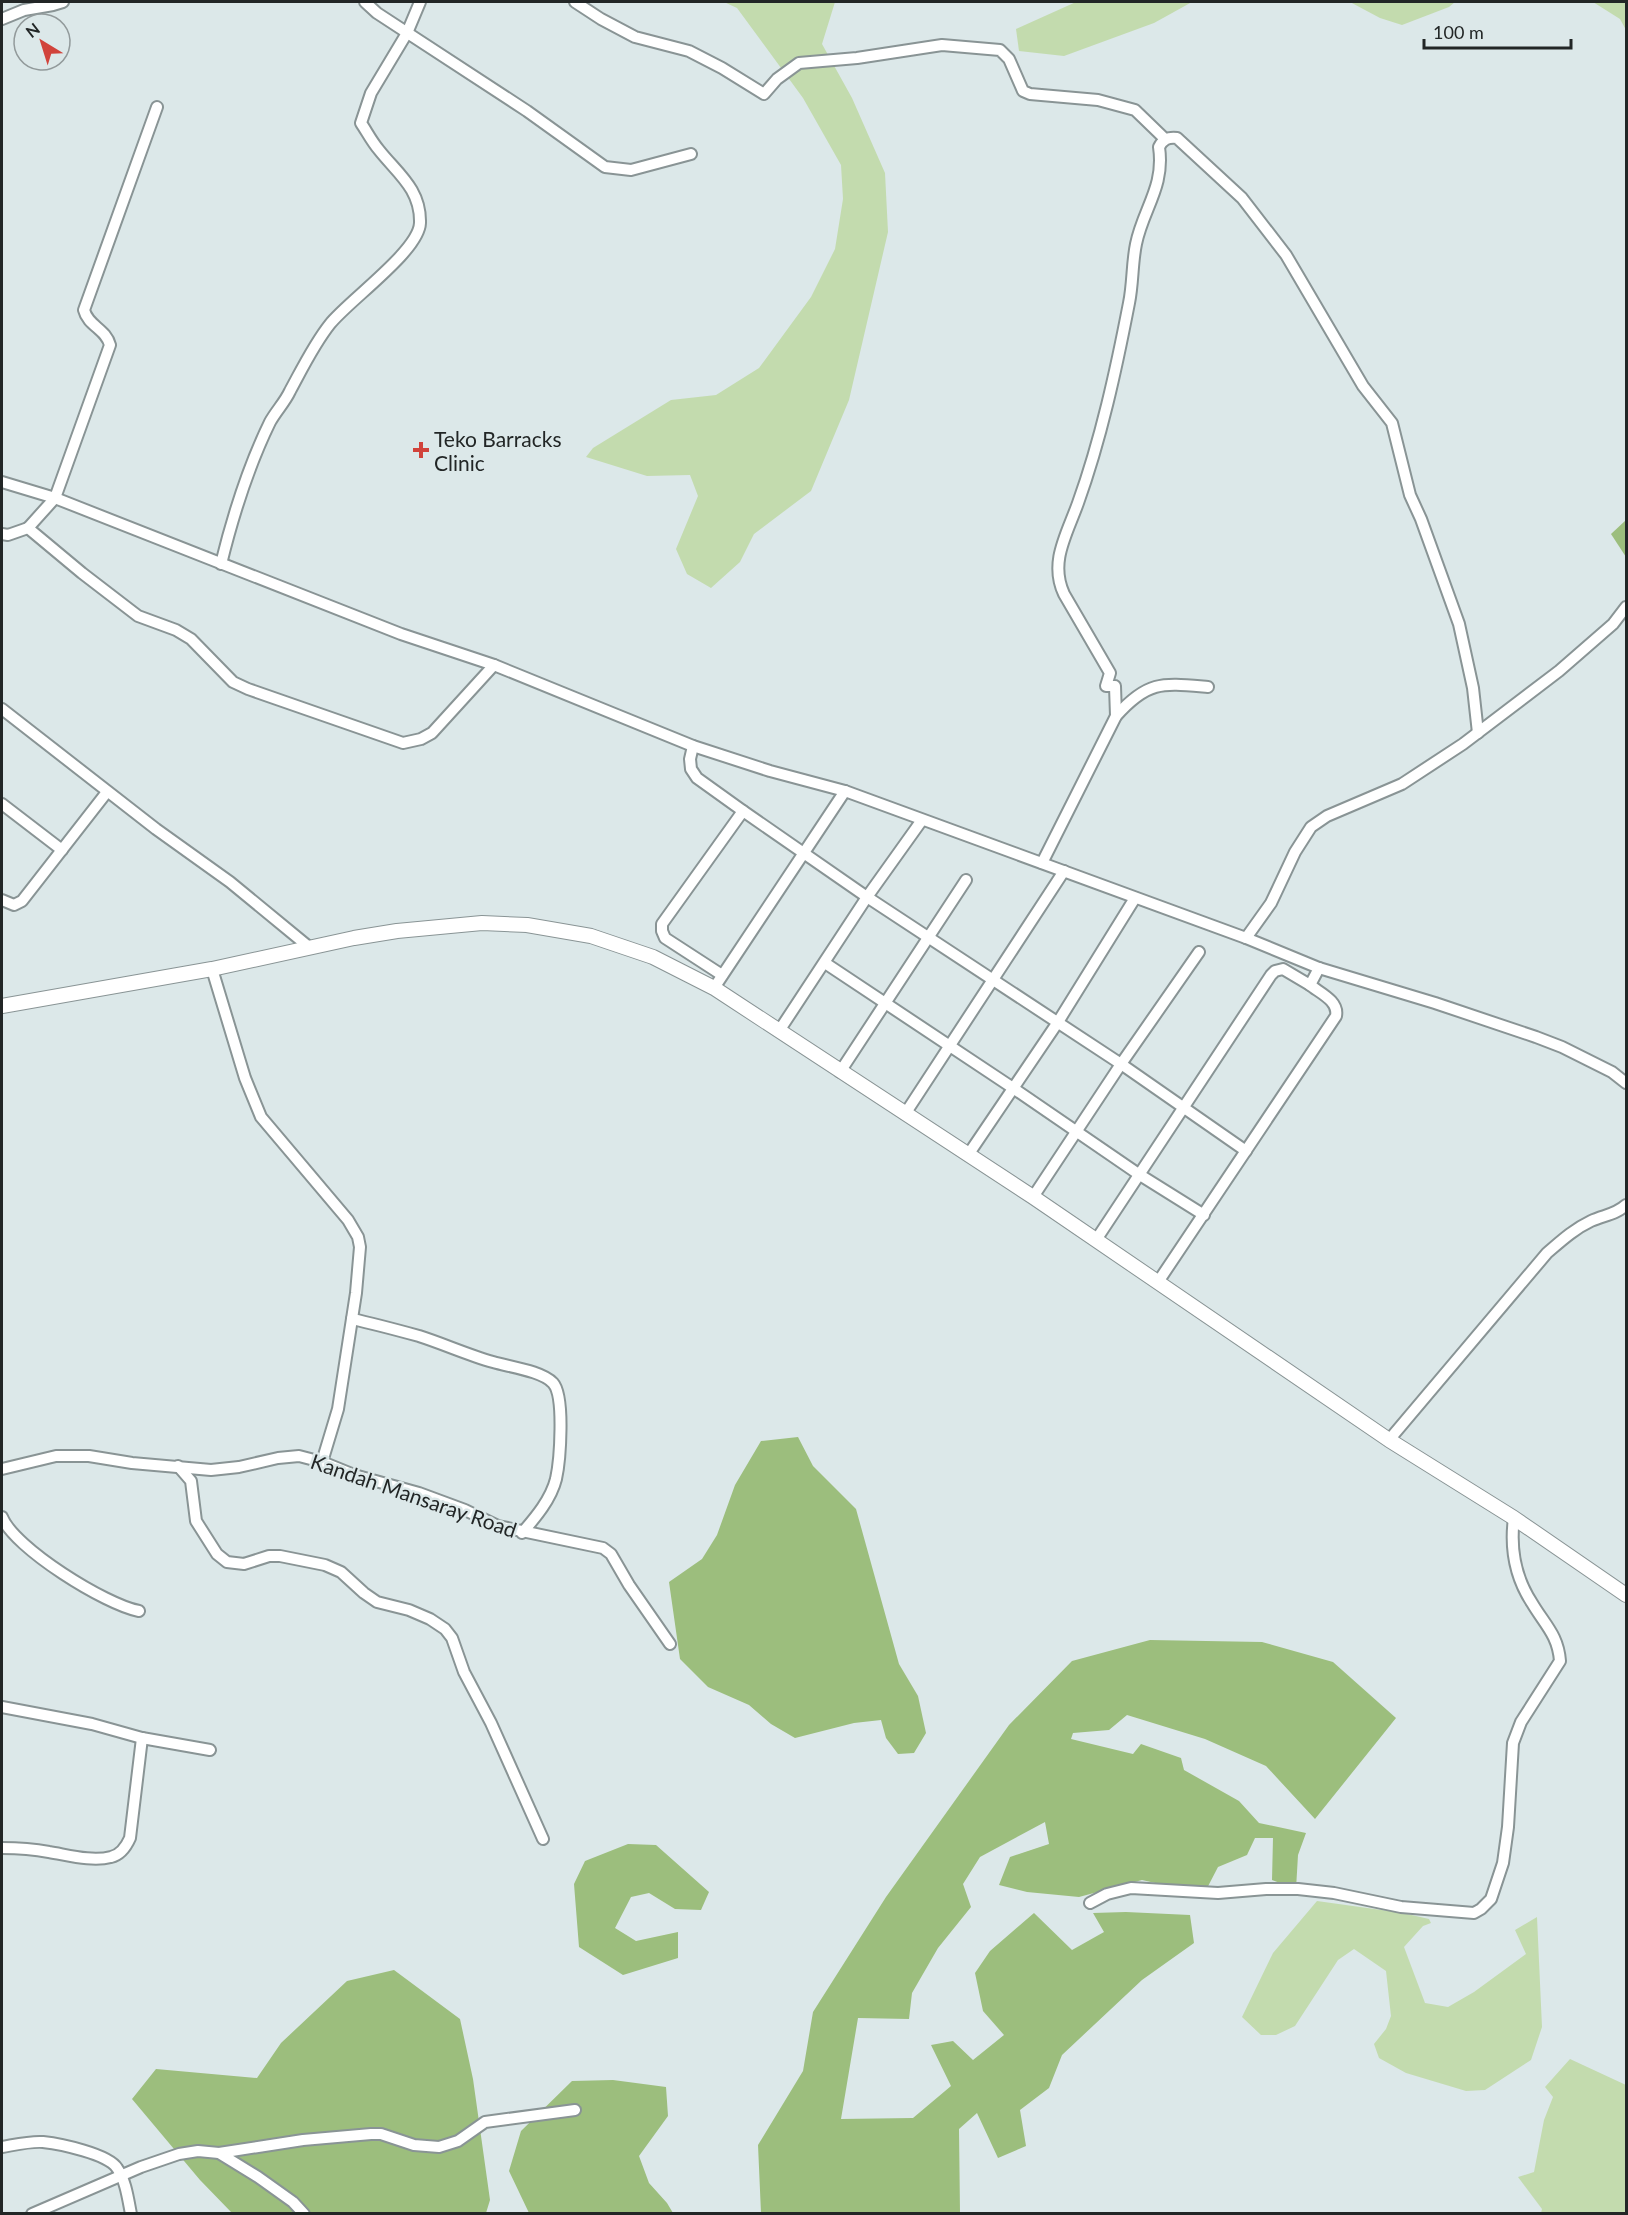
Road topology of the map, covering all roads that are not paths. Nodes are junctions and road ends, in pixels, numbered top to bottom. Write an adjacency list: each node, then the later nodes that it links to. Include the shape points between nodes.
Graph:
1 (63, 2): 5 (street)
2 (365, 2): 6 (street)
3 (420, 2): 6 (street)
4 (575, 2): 8 (street, via 636,37 689,51 764,94 799,63 942,45 1000,50 1009,59 1023,91 1098,100 1135,110)
5 (2, 19)
6 (407, 33): 9 (street, via 605,167 631,170); 14 (street, via 370,93 361,123 408,182 420,225 381,277 328,326 272,419 234,513)
7 (157, 106): 11 (street, via 84,310 86,317 108,336 110,345)
8 (1165, 139): 19 (street, via 1159,147 1161,165 1156,191 1136,244 1130,301 1111,388 1085,481 1059,550 1057,570 1059,583 1110,673 1106,686 1115,686); 20 (street, via 1177,138 1242,198 1286,255 1363,386 1392,423 1410,495 1459,624)
9 (691, 154)
10 (2, 482): 11 (street)
11 (55, 498): 12 (street); 14 (street)
12 (28, 528): 13 (street); 16 (street, via 138,616 191,639 233,682 403,743 432,733)
13 (4, 538)
14 (221, 564): 16 (street, via 401,634)
15 (1626, 607): 20 (street, via 1613,624 1559,671)
16 (494, 665): 21 (street)
17 (1208, 687): 19 (street, via 1167,683 1130,700)
18 (2, 709): 22 (street)
19 (1116, 716): 29 (street)
20 (1478, 733): 36 (street, via 1402,784 1327,816 1311,827 1271,903)
21 (693, 746): 23 (street); 25 (street, via 691,769)
22 (106, 792): 27 (street); 37 (street, via 230,882)
23 (845, 792): 26 (street); 28 (street)
24 (2, 804): 27 (street)
25 (742, 811): 28 (street); 42 (street, via 662,924 665,938)
26 (922, 820): 29 (street); 32 (street)
27 (62, 850): 34 (street, via 22,902 14,905)
28 (804, 853): 32 (street); 42 (street)
29 (1041, 863): 30 (street)
30 (1064, 871): 33 (street); 43 (street)
31 (966, 880): 35 (street)
32 (867, 897): 35 (street); 39 (street)
33 (1135, 898): 36 (street); 48 (street)
34 (2, 900)
35 (929, 938): 43 (street); 46 (street)
36 (1246, 938): 40 (street)
37 (309, 947): 41 (main road); 45 (main road, via 409,930 482,923 527,925 591,936 643,953)
38 (1199, 952): 51 (street)
39 (825, 963): 46 (street); 49 (street)
40 (1319, 968): 44 (street); 53 (street, via 1536,1037 1612,1072)
41 (212, 969): 47 (main road); 66 (street, via 261,1117 358,1237)
42 (722, 975): 45 (street)
43 (993, 980): 48 (street); 50 (street)
44 (1310, 985): 55 (street, via 1283,969 1275,971); 58 (street, via 1335,1005 1336,1016)
45 (714, 988): 49 (main road)
46 (885, 1004): 50 (street); 52 (street)
47 (2, 1006)
48 (1058, 1022): 51 (street); 54 (street)
49 (779, 1031): 52 (main road)
50 (950, 1047): 54 (street); 56 (street)
51 (1121, 1064): 55 (street); 57 (street)
52 (840, 1072): 56 (main road)
53 (1626, 1083)
54 (1013, 1088): 57 (street); 59 (street)
55 (1183, 1108): 58 (street); 60 (street)
56 (905, 1114): 59 (main road)
57 (1078, 1131): 60 (street); 61 (street)
58 (1246, 1152): 63 (street)
59 (968, 1155): 61 (main road)
60 (1140, 1175): 63 (street); 64 (street)
61 (1034, 1197): 64 (main road)
62 (1626, 1205): 67 (street, via 1619,1212 1566,1235 1547,1253)
63 (1204, 1215): 65 (street)
64 (1096, 1240): 65 (main road)
65 (1158, 1282): 67 (main road)
66 (352, 1318): 68 (street, via 338,1409); 73 (street, via 533,1373 555,1384 560,1417 556,1479 540,1512)
67 (1389, 1440): 72 (main road)
68 (322, 1462): 69 (street, Kandah Mansaray Road, via 299,1456 211,1470); 73 (street, Kandah Mansaray Road, via 419,1493)
69 (178, 1466): 70 (street, Kandah Mansaray Road, via 56,1456); 80 (street, via 191,1481 196,1521 227,1562 244,1564 280,1556 326,1564 377,1602 409,1610 445,1629)
70 (2, 1469)
71 (2, 1517): 75 (street, via 18,1541 49,1564 111,1601)
72 (1514, 1518): 74 (main road); 82 (street, via 1512,1535 1519,1580 1555,1636 1560,1661 1521,1722 1513,1743 1503,1863 1491,1899 1481,1910 1464,1914 1401,1907 1298,1889 1218,1893 1131,1888)
73 (522, 1533): 76 (street, Kandah Mansaray Road, via 603,1548 611,1554)
74 (1626, 1594)
75 (139, 1611)
76 (670, 1644)
77 (2, 1707): 78 (street)
78 (142, 1738): 79 (street); 81 (street, via 130,1838 117,1855 90,1857)
79 (210, 1750)
80 (543, 1839)
81 (2, 1848)
82 (1090, 1903)
83 (575, 2110): 85 (street, via 484,2122 458,2140 439,2147 371,2134)
84 (2, 2147): 86 (street, via 42,2142 64,2146 107,2159)
85 (219, 2153): 86 (street, via 179,2154); 89 (street, via 294,2202)
86 (121, 2176): 87 (street); 88 (street)
87 (32, 2214)
88 (130, 2214)
89 (304, 2214)

